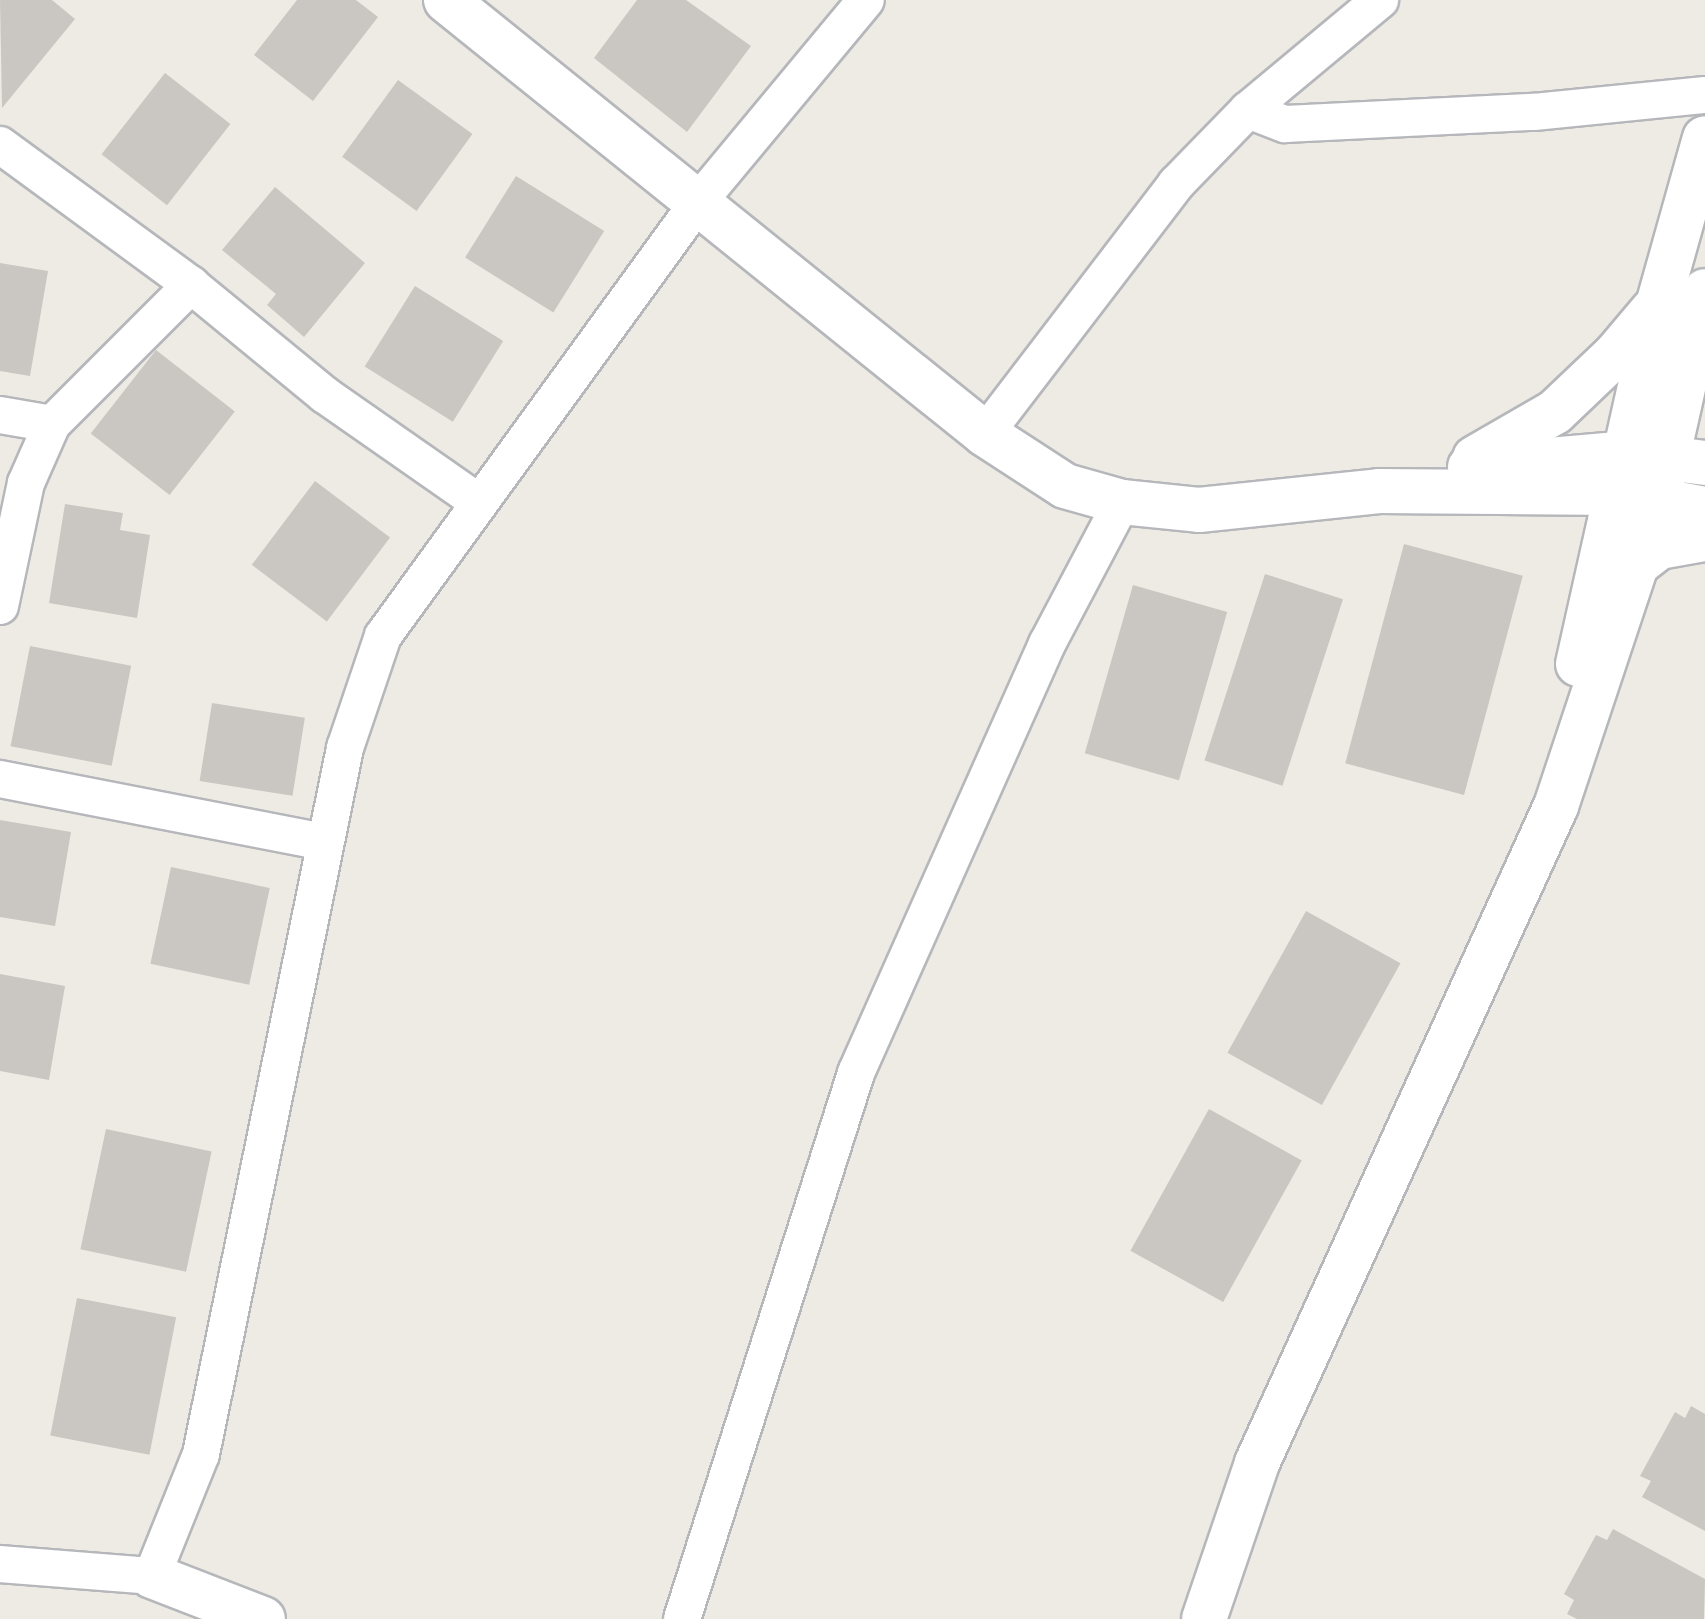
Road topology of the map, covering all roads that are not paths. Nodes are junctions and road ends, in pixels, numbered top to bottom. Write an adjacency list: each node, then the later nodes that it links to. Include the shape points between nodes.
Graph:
1 (446, 0): 8 (main road)
2 (866, 0): 8 (street)
3 (1380, 0): 5 (street)
4 (1705, 95): 5 (street, via 1534,112 1285,124)
5 (1248, 110): 14 (street, via 1176,184)
6 (1705, 138): 11 (main road)
7 (0, 145): 9 (street)
8 (699, 201): 14 (main road); 19 (street)
9 (191, 285): 13 (street); 19 (street, via 325,395)
10 (1705, 291): 15 (main road)
11 (1658, 305): 16 (main road, via 1555,412); 17 (main road)
12 (0, 415): 13 (street)
13 (52, 424): 24 (street, via 26,483)
14 (985, 434): 20 (main road, via 1065,486)
15 (1687, 459): 17 (main road)
16 (1457, 468): 17 (main road); 18 (main road)
17 (1634, 482): 18 (main road); 21 (main road); 23 (main road); 26 (main road, via 1585,625)
18 (1379, 491): 20 (main road, via 1199,510)
19 (477, 501): 27 (street, via 383,636 345,748)
20 (1122, 502): 31 (street, via 1047,644 856,1073)
21 (1705, 509)
22 (1705, 539): 23 (main road, via 1659,547)
23 (1636, 565): 26 (main road)
24 (0, 606)
25 (0, 779): 27 (street)
26 (1556, 806): 32 (main road, via 1257,1463)
27 (325, 842): 29 (street, via 201,1454)
28 (0, 1564): 29 (street)
29 (152, 1576): 30 (main road)
30 (263, 1619)
31 (682, 1619)
32 (1204, 1619)

